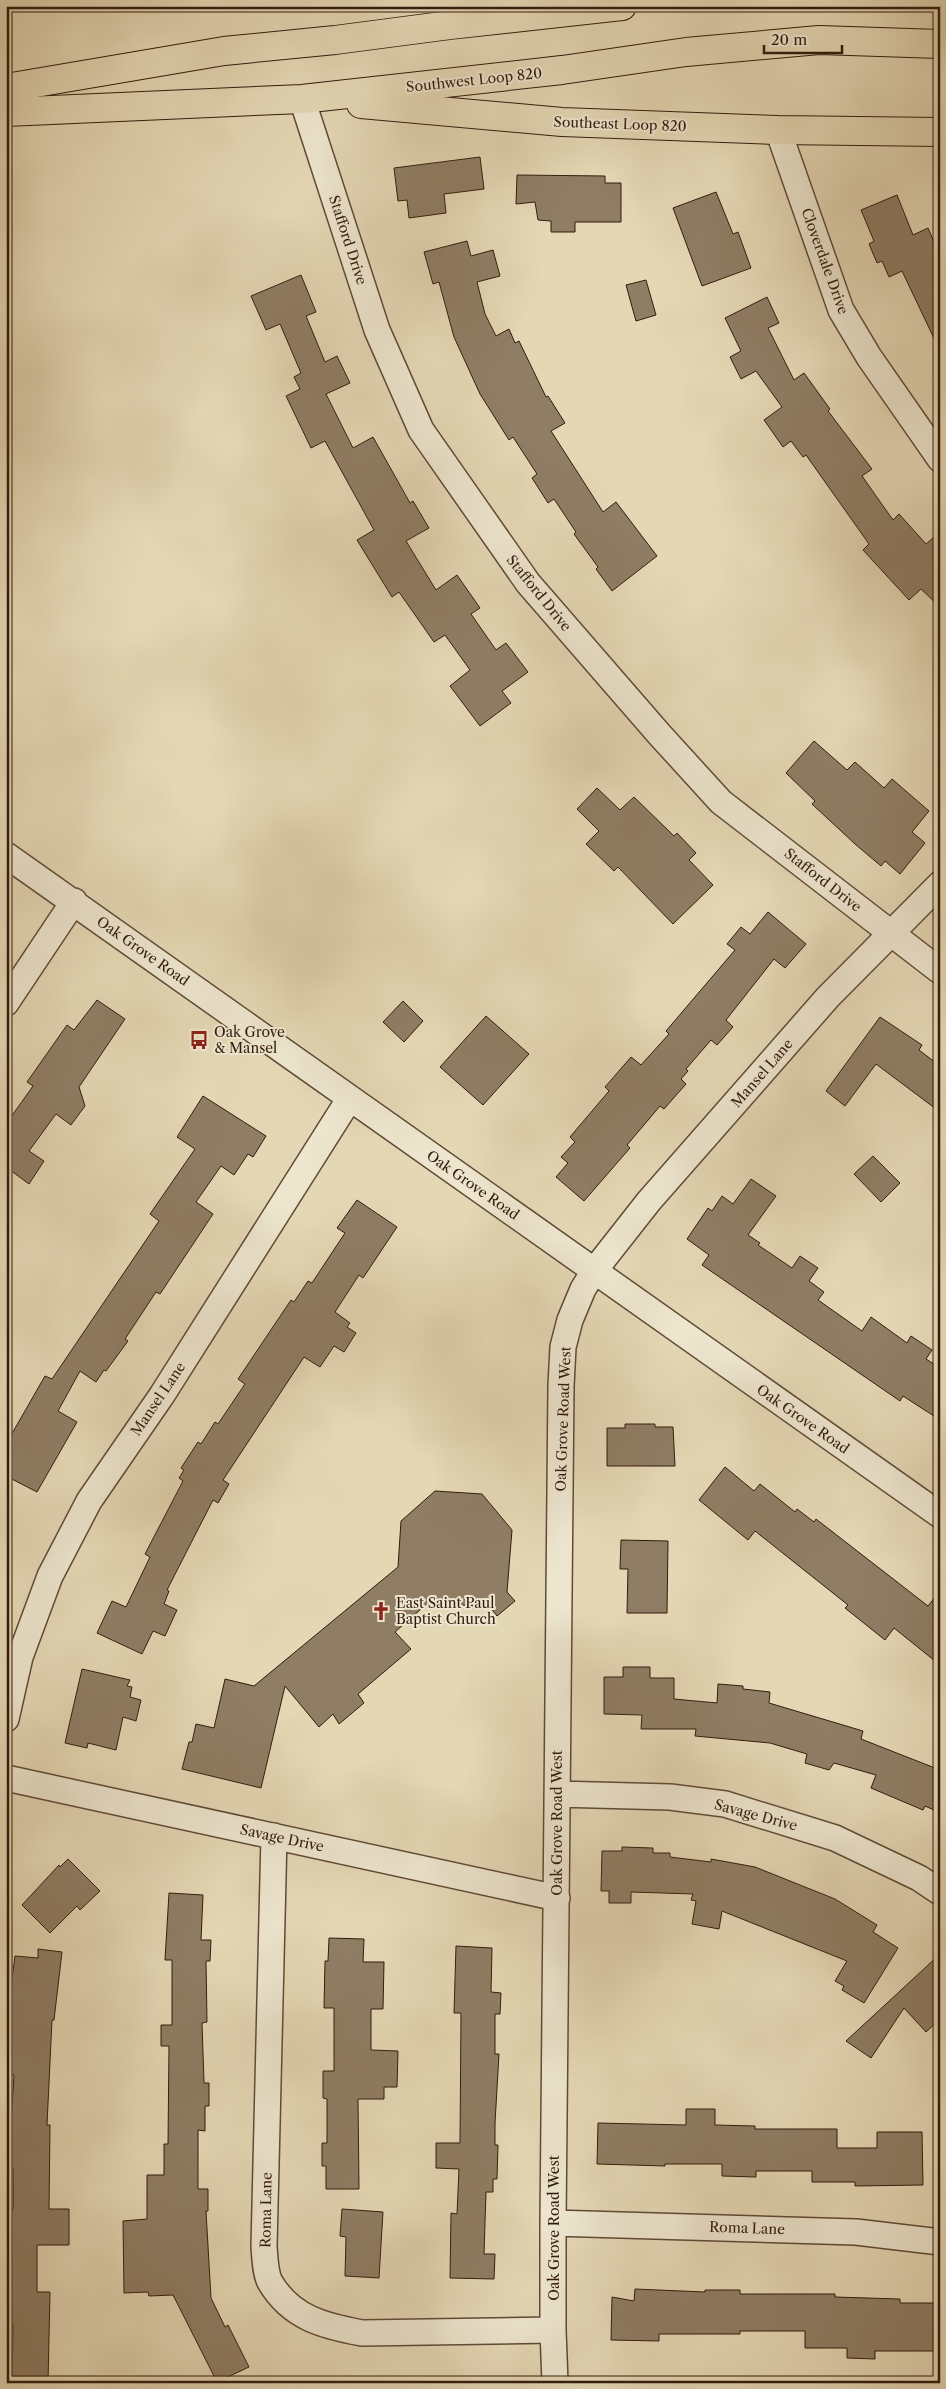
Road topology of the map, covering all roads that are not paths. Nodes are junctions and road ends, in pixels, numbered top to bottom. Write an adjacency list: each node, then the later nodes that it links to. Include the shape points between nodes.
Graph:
1 (622, 6): 3 (main road, via 224,51)
2 (940, 44): 4 (main road, Southwest Loop 820, via 819,40 686,52 562,70)
3 (6, 88)
4 (302, 99): 5 (main road, Southwest Loop 820); 6 (main road, Southeast Loop 820, via 562,122); 12 (street, Stafford Drive, via 377,330 421,430 471,504 528,583 721,802)
5 (6, 112)
6 (778, 130): 7 (main road, Southeast Loop 820); 8 (street, Cloverdale Drive, via 840,310)
7 (940, 132)
8 (940, 459)
9 (6, 855): 11 (street, Oak Grove Road)
10 (940, 884): 12 (street, Mansel Lane)
11 (74, 901): 14 (street); 15 (street, Oak Grove Road)
12 (892, 933): 13 (street, Stafford Drive); 16 (street, Mansel Lane, via 828,997 649,1201)
13 (940, 972)
14 (6, 1003)
15 (350, 1098): 16 (street, Oak Grove Road); 18 (street, Mansel Lane, via 167,1387 89,1501 50,1576 20,1657)
16 (594, 1271): 17 (street, Oak Grove Road); 20 (street, Oak Grove Road West, via 570,1320 563,1352)
17 (940, 1516)
18 (6, 1719)
19 (6, 1778): 21 (street, Savage Drive)
20 (557, 1794): 22 (street, Savage Drive, via 670,1798 725,1804 836,1838 919,1878); 23 (street, Oak Grove Road West)
21 (274, 1836): 23 (street, Savage Drive); 26 (street, Roma Lane, via 264,2247 269,2281 296,2313 333,2328 362,2333)
22 (940, 1892)
23 (557, 1898): 24 (street, Oak Grove Road West)
24 (553, 2223): 25 (street, Roma Lane, via 856,2232); 26 (street, Oak Grove Road West)
25 (940, 2242)
26 (553, 2330): 27 (street, Oak Grove Road West)
27 (555, 2383)

